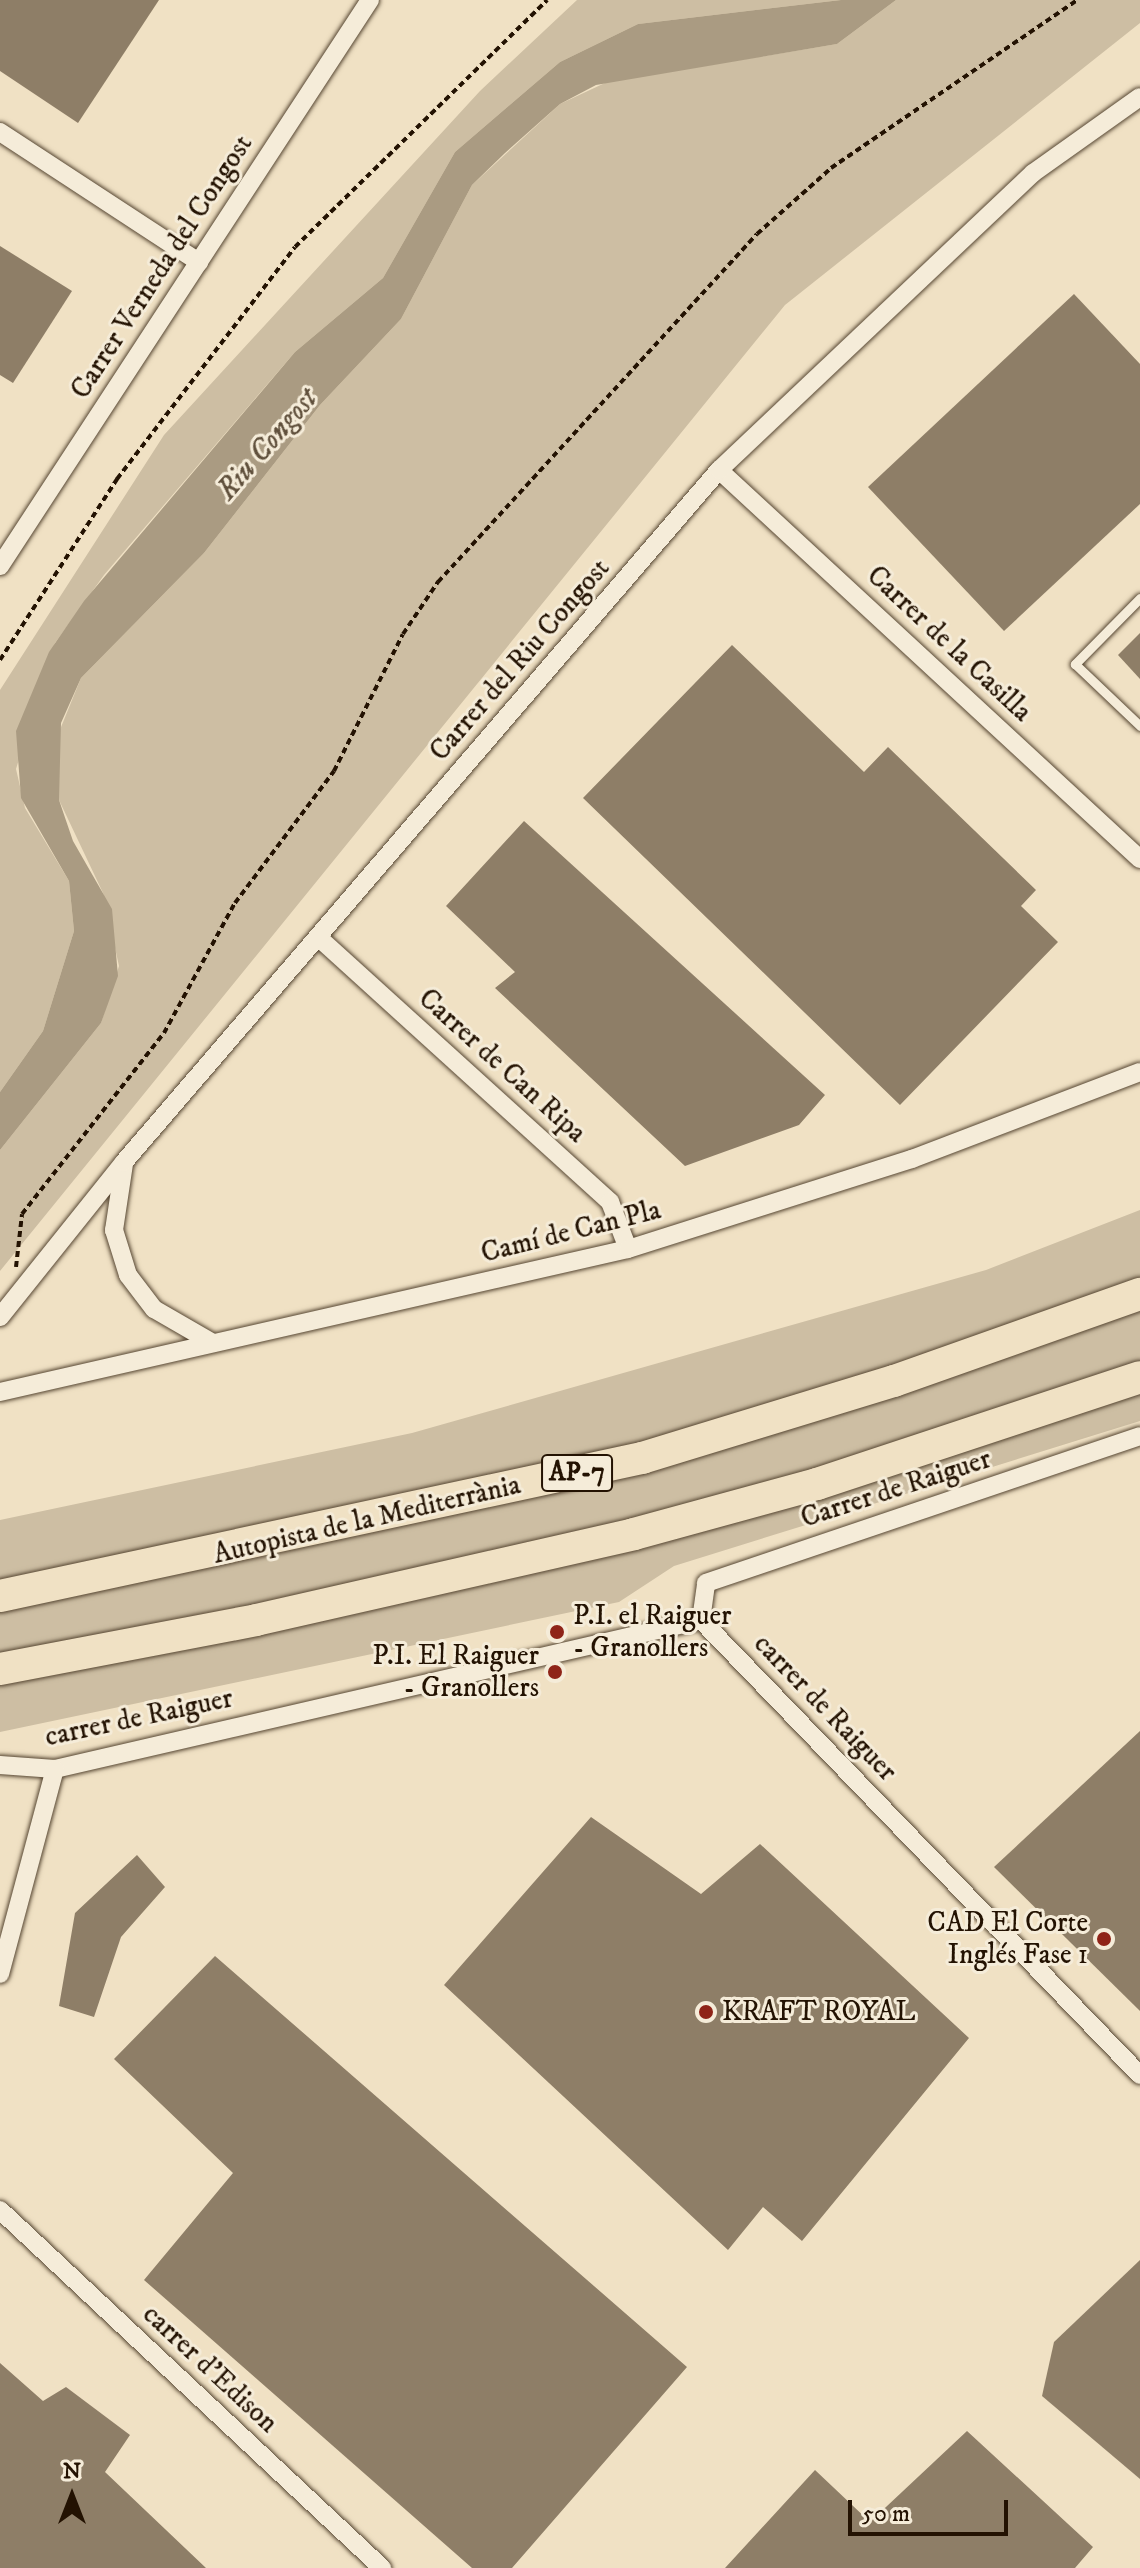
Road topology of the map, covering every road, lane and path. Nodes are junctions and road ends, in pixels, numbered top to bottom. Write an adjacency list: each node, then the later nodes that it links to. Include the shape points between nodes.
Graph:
1 (370, 0): 6 (street, Carrer Verneda del Congost)
2 (547, 0): 10 (path, via 295,247 117,479)
3 (1077, 0): 17 (path, via 831,168 757,234 438,582 403,634 334,771 235,903 164,1033 22,1214 15,1265)
4 (1140, 97): 7 (street, Carrer del Riu Congost, via 1033,173)
5 (0, 132): 6 (street)
6 (199, 262): 8 (street, Carrer Verneda del Congost)
7 (719, 470): 12 (street, Carrer de la Casilla); 13 (street, Carrer del Riu Congost)
8 (0, 566)
9 (1140, 598): 11 (lane, via 1075,664)
10 (0, 660)
11 (1140, 726)
12 (1140, 859)
13 (319, 938): 15 (street, Carrer del Riu Congost); 16 (street, Carrer de Can Ripa, via 610,1202)
14 (1140, 1072): 16 (street, Camí de Can Pla, via 912,1159)
15 (124, 1162): 17 (street, Carrer del Riu Congost); 20 (street, via 114,1230 128,1275 154,1309)
16 (628, 1249): 20 (street, Camí de Can Pla)
17 (26, 1282): 19 (street, Carrer del Riu Congost)
18 (1140, 1294): 24 (highway, Autopista de la Mediterrània / AP-7, via 894,1381 642,1458)
19 (0, 1317)
20 (213, 1343): 22 (street, Camí de Can Pla)
21 (1140, 1377): 26 (highway, via 817,1484 634,1534 272,1617)
22 (0, 1392)
23 (1140, 1436): 25 (street, Carrer de Raiguer, via 706,1583)
24 (0, 1596)
25 (701, 1620): 28 (street, carrer de Raiguer); 30 (street, carrer de Raiguer)
26 (0, 1669)
27 (0, 1765): 28 (street, carrer de Raiguer)
28 (55, 1769): 29 (street)
29 (0, 1974)
30 (1140, 2075)
31 (0, 2210): 32 (street, carrer d'Edison)
32 (382, 2568)

